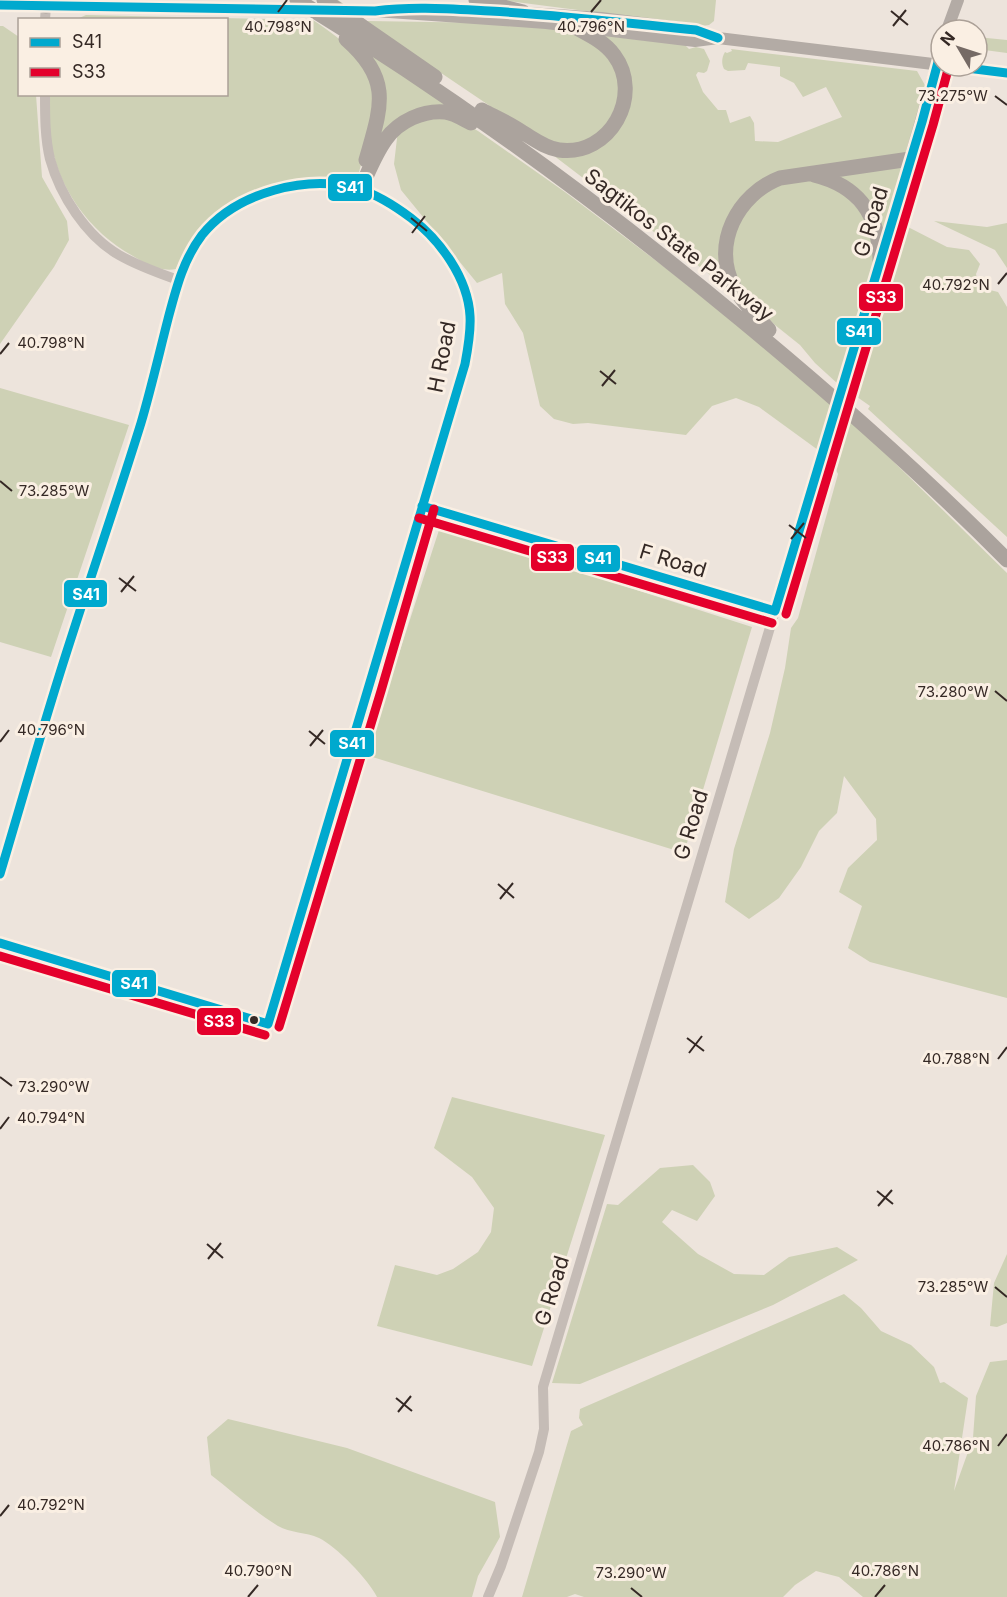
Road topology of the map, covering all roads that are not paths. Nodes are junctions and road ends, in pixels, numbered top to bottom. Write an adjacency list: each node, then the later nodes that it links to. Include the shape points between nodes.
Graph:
1 (324, 0): 17 (highway, Sagtikos State Parkway)
2 (476, 0): 8 (highway)
3 (958, 0): 9 (main road)
4 (299, 1): 20 (highway, Sagtikos State Parkway); 21 (highway, via 359,52 379,88 381,102)
5 (0, 5): 6 (main road)
6 (46, 9): 7 (main road, bridge)
7 (375, 11): 8 (main road, via 427,8); 10 (main road)
8 (523, 12): 11 (main road, via 696,30)
9 (951, 18)
10 (573, 26): 11 (main road, via 695,40); 17 (highway, via 608,48 623,74 623,108 603,137 581,148 558,150)
11 (718, 38): 12 (main road)
12 (929, 63)
13 (989, 71): 14 (main road)
14 (1007, 74)
15 (938, 78): 18 (main road, G Road)
16 (45, 96): 21 (street, H Road, via 50,159 76,213 117,254 178,280 198,239 241,203 299,186 341,185)
17 (482, 110): 23 (highway, Sagtikos State Parkway, via 610,203)
18 (910, 159): 19 (highway); 22 (street, G Road)
19 (808, 173): 22 (highway, via 838,183 863,204 878,236); 23 (highway, via 780,178 755,192 734,217 728,237 726,256 731,280)
20 (556, 174): 21 (highway, via 470,122 446,112 433,113 408,120 387,137); 26 (highway, Sagtikos State Parkway, via 776,349 890,449)
21 (360, 190): 24 (street, H Road, via 397,208 436,240 456,272 469,304 471,323 465,364)
22 (880, 260): 27 (street, G Road, bridge)
23 (769, 330): 25 (highway, Sagtikos State Parkway, via 903,447)
24 (422, 506): 27 (street, F Road)
25 (1007, 546)
26 (1007, 560)
27 (775, 611): 28 (street, G Road, via 543,1387 544,1429 539,1452)
28 (488, 1597)

